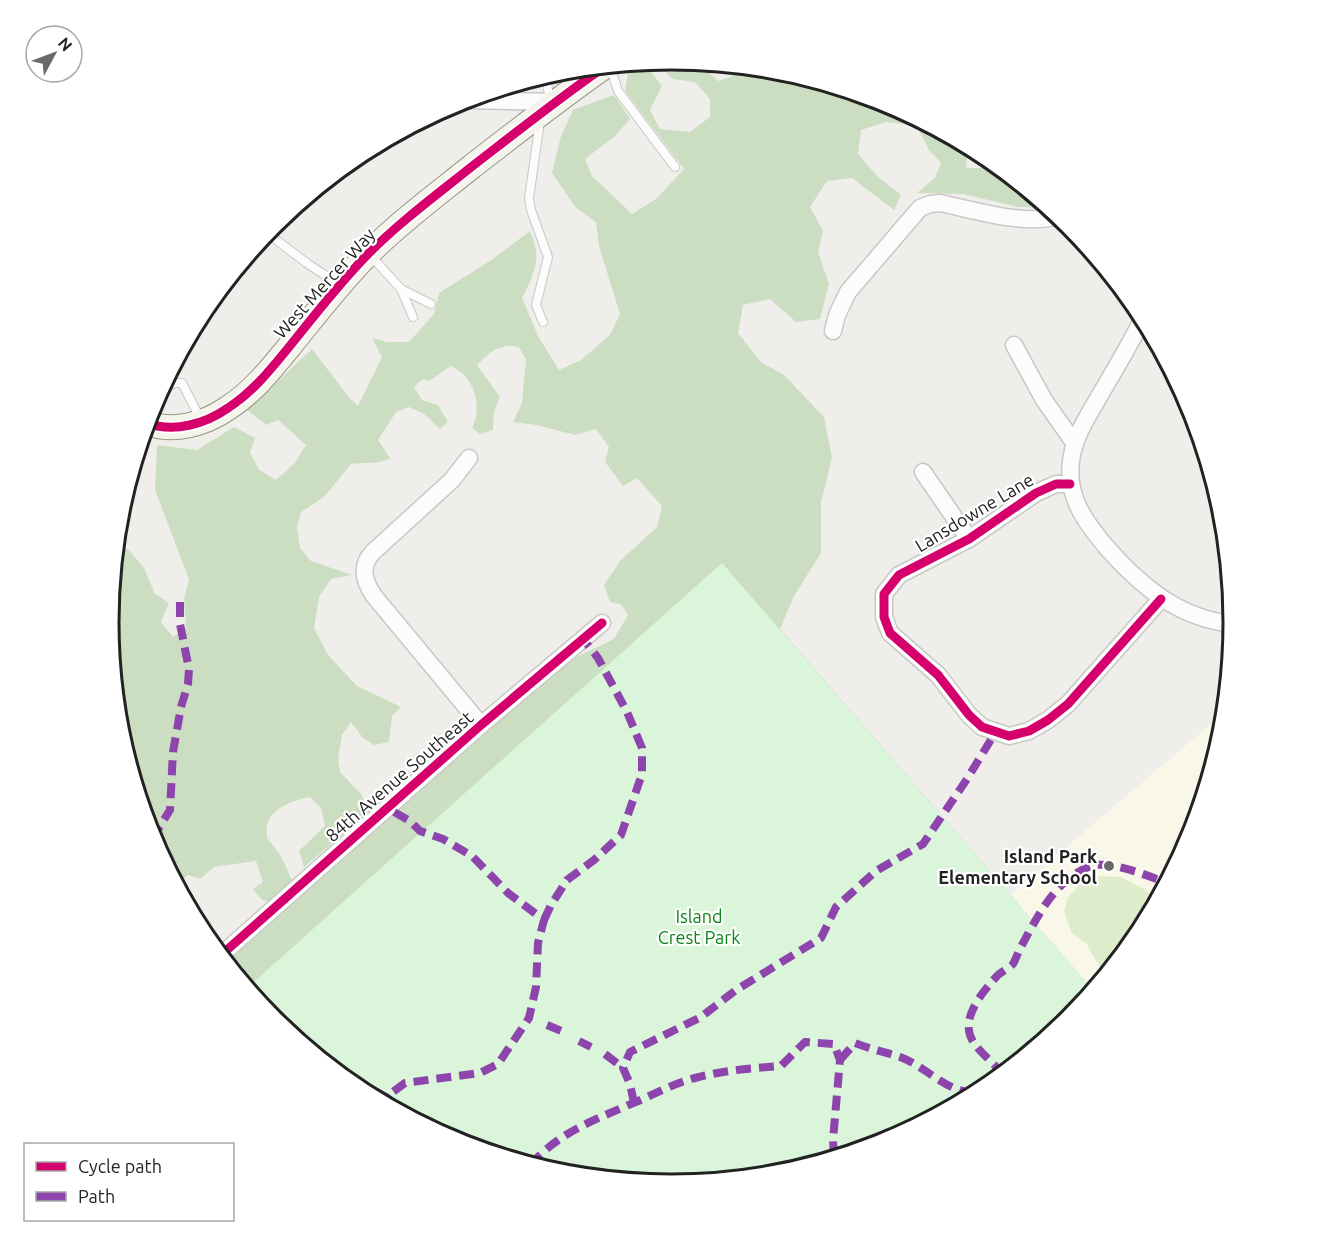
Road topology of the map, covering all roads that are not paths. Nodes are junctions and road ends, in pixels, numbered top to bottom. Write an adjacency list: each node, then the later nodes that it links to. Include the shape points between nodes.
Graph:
1 (613, 74): 6 (lane, via 618,91)
2 (591, 76): 5 (street, West Mercer Way)
3 (547, 85): 5 (lane)
4 (489, 102): 5 (street)
5 (548, 107): 9 (street, West Mercer Way, via 404,220); 14 (lane, via 529,198 548,257 536,305)
6 (675, 167)
7 (1047, 219): 16 (street, via 940,202 920,208 848,292)
8 (275, 239): 10 (lane)
9 (368, 254): 10 (street, West Mercer Way); 11 (lane)
10 (340, 285): 19 (street, West Mercer Way, via 249,392)
11 (401, 289): 12 (lane); 13 (lane)
12 (431, 304)
13 (413, 317)
14 (543, 322)
15 (1137, 328): 21 (street, via 1078,432)
16 (833, 332)
17 (1014, 345): 21 (street, via 1044,400)
18 (173, 384): 19 (lane, via 182,383)
19 (202, 421): 20 (street, West Mercer Way, via 175,427)
20 (156, 425)
21 (1075, 444): 24 (street)
22 (469, 458): 29 (street, via 452,480 373,552 365,561 364,576 374,596)
23 (923, 472): 25 (street)
24 (1070, 484): 25 (street, Lansdowne Lane, via 1056,484 1036,493); 26 (street, via 1086,524 1128,572)
25 (969, 539): 26 (street, Lansdowne Lane, via 899,575 884,594 882,604 890,633 938,675 969,715 995,733 1009,736 1029,731 1068,705)
26 (1161, 599): 28 (street)
27 (602, 623): 29 (street, 84th Avenue Southeast)
28 (1223, 623)
29 (481, 725): 30 (street, 84th Avenue Southeast)
30 (227, 950)

